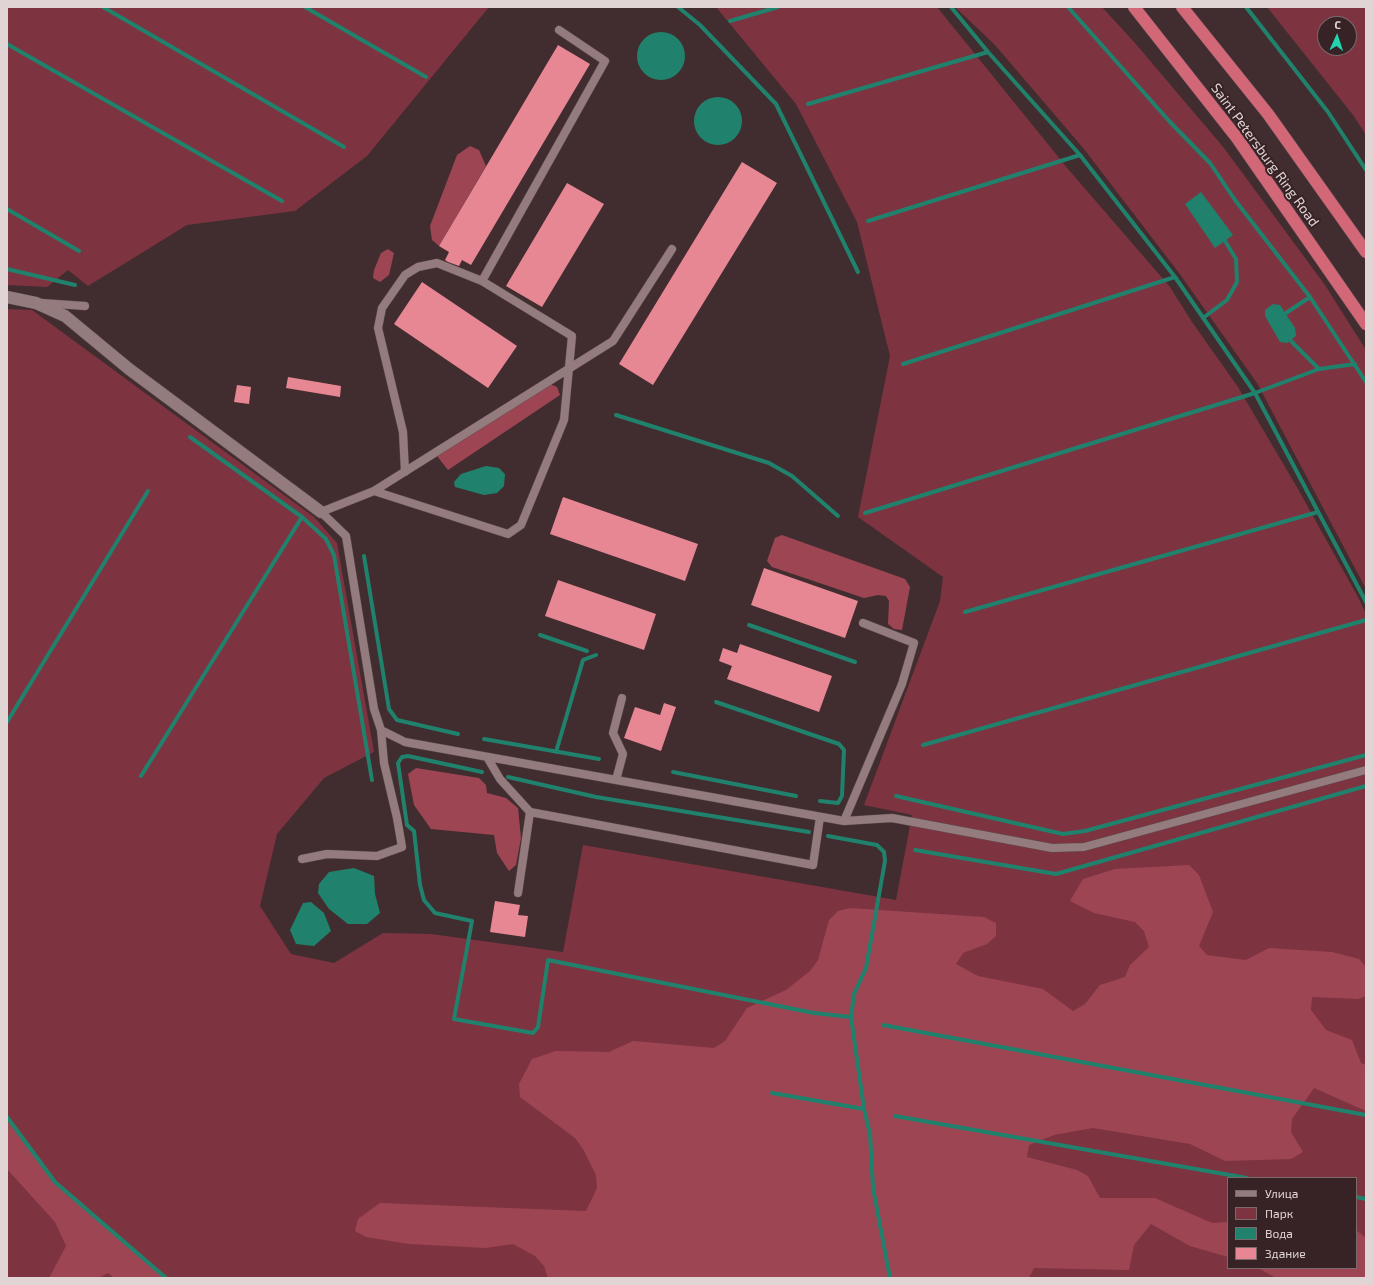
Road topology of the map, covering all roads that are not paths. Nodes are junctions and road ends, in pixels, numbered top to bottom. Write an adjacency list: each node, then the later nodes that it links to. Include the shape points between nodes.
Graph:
1 (1134, 7): 10 (highway, Saint Petersburg Ring Road, via 1237,138)
2 (1182, 7): 5 (highway, Saint Petersburg Ring Road, via 1268,114)
3 (559, 30): 6 (lane, via 605,61)
4 (672, 249): 11 (lane, via 613,340)
5 (1366, 252)
6 (482, 281): 11 (lane, via 572,336); 12 (lane, via 437,263 418,266 405,276 382,308 378,328 403,432)
7 (7, 297): 8 (street)
8 (36, 303): 9 (lane); 14 (street, via 65,316 129,369)
9 (85, 306)
10 (1366, 324)
11 (569, 368): 12 (lane); 13 (lane, via 564,420 521,526 508,534)
12 (405, 472): 13 (lane)
13 (374, 491): 14 (lane)
14 (320, 512): 17 (lane, via 346,536 374,709)
15 (863, 624): 23 (lane, via 914,643 902,684)
16 (622, 698): 20 (lane, via 613,733 623,754)
17 (381, 730): 18 (lane, via 405,742); 24 (lane, via 384,763 402,847 377,856 327,854)
18 (487, 757): 20 (lane); 21 (lane, via 500,779)
19 (1366, 770): 23 (lane, via 1084,847 1052,848 892,818)
20 (616, 780): 22 (lane)
21 (530, 812): 22 (lane, via 813,865); 25 (lane)
22 (820, 817): 23 (lane)
23 (844, 821)
24 (302, 859)
25 (518, 893)

